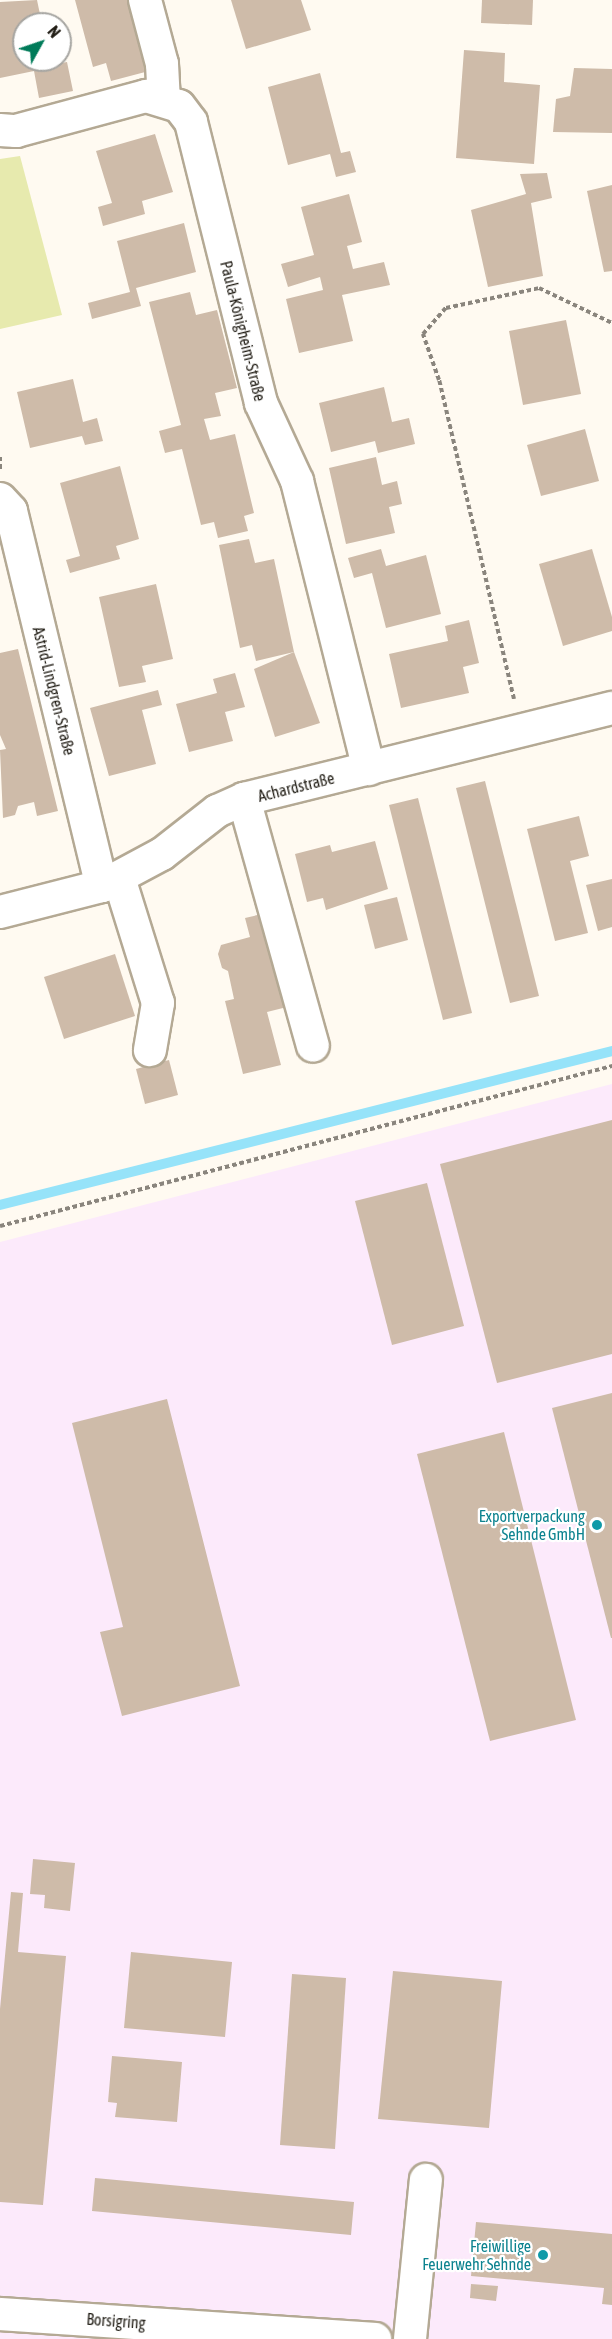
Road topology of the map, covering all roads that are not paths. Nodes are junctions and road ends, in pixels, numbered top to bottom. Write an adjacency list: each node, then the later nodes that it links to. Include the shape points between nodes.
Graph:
1 (145, 0): 2 (street, via 162,64)
2 (165, 99): 3 (street, via 146,96 16,131); 6 (street, Paula-Königheim-Straße, via 179,106 191,122 261,404 297,481)
3 (0, 130)
4 (0, 499): 8 (street, Astrid-Lindgren-Straße, via 11,511)
5 (612, 708): 6 (street, Achardstraße)
6 (369, 769): 7 (street, Achardstraße)
7 (244, 799): 8 (street, Achardstraße, via 217,811 162,854); 10 (street)
8 (111, 882): 9 (street, Achardstraße); 11 (street, Astrid-Lindgren-Straße, via 158,1003)
9 (0, 912)
10 (313, 1046)
11 (150, 1050)
12 (426, 2180): 15 (street)
13 (0, 2313): 14 (street, Borsigring)
14 (375, 2339)
15 (410, 2339)

